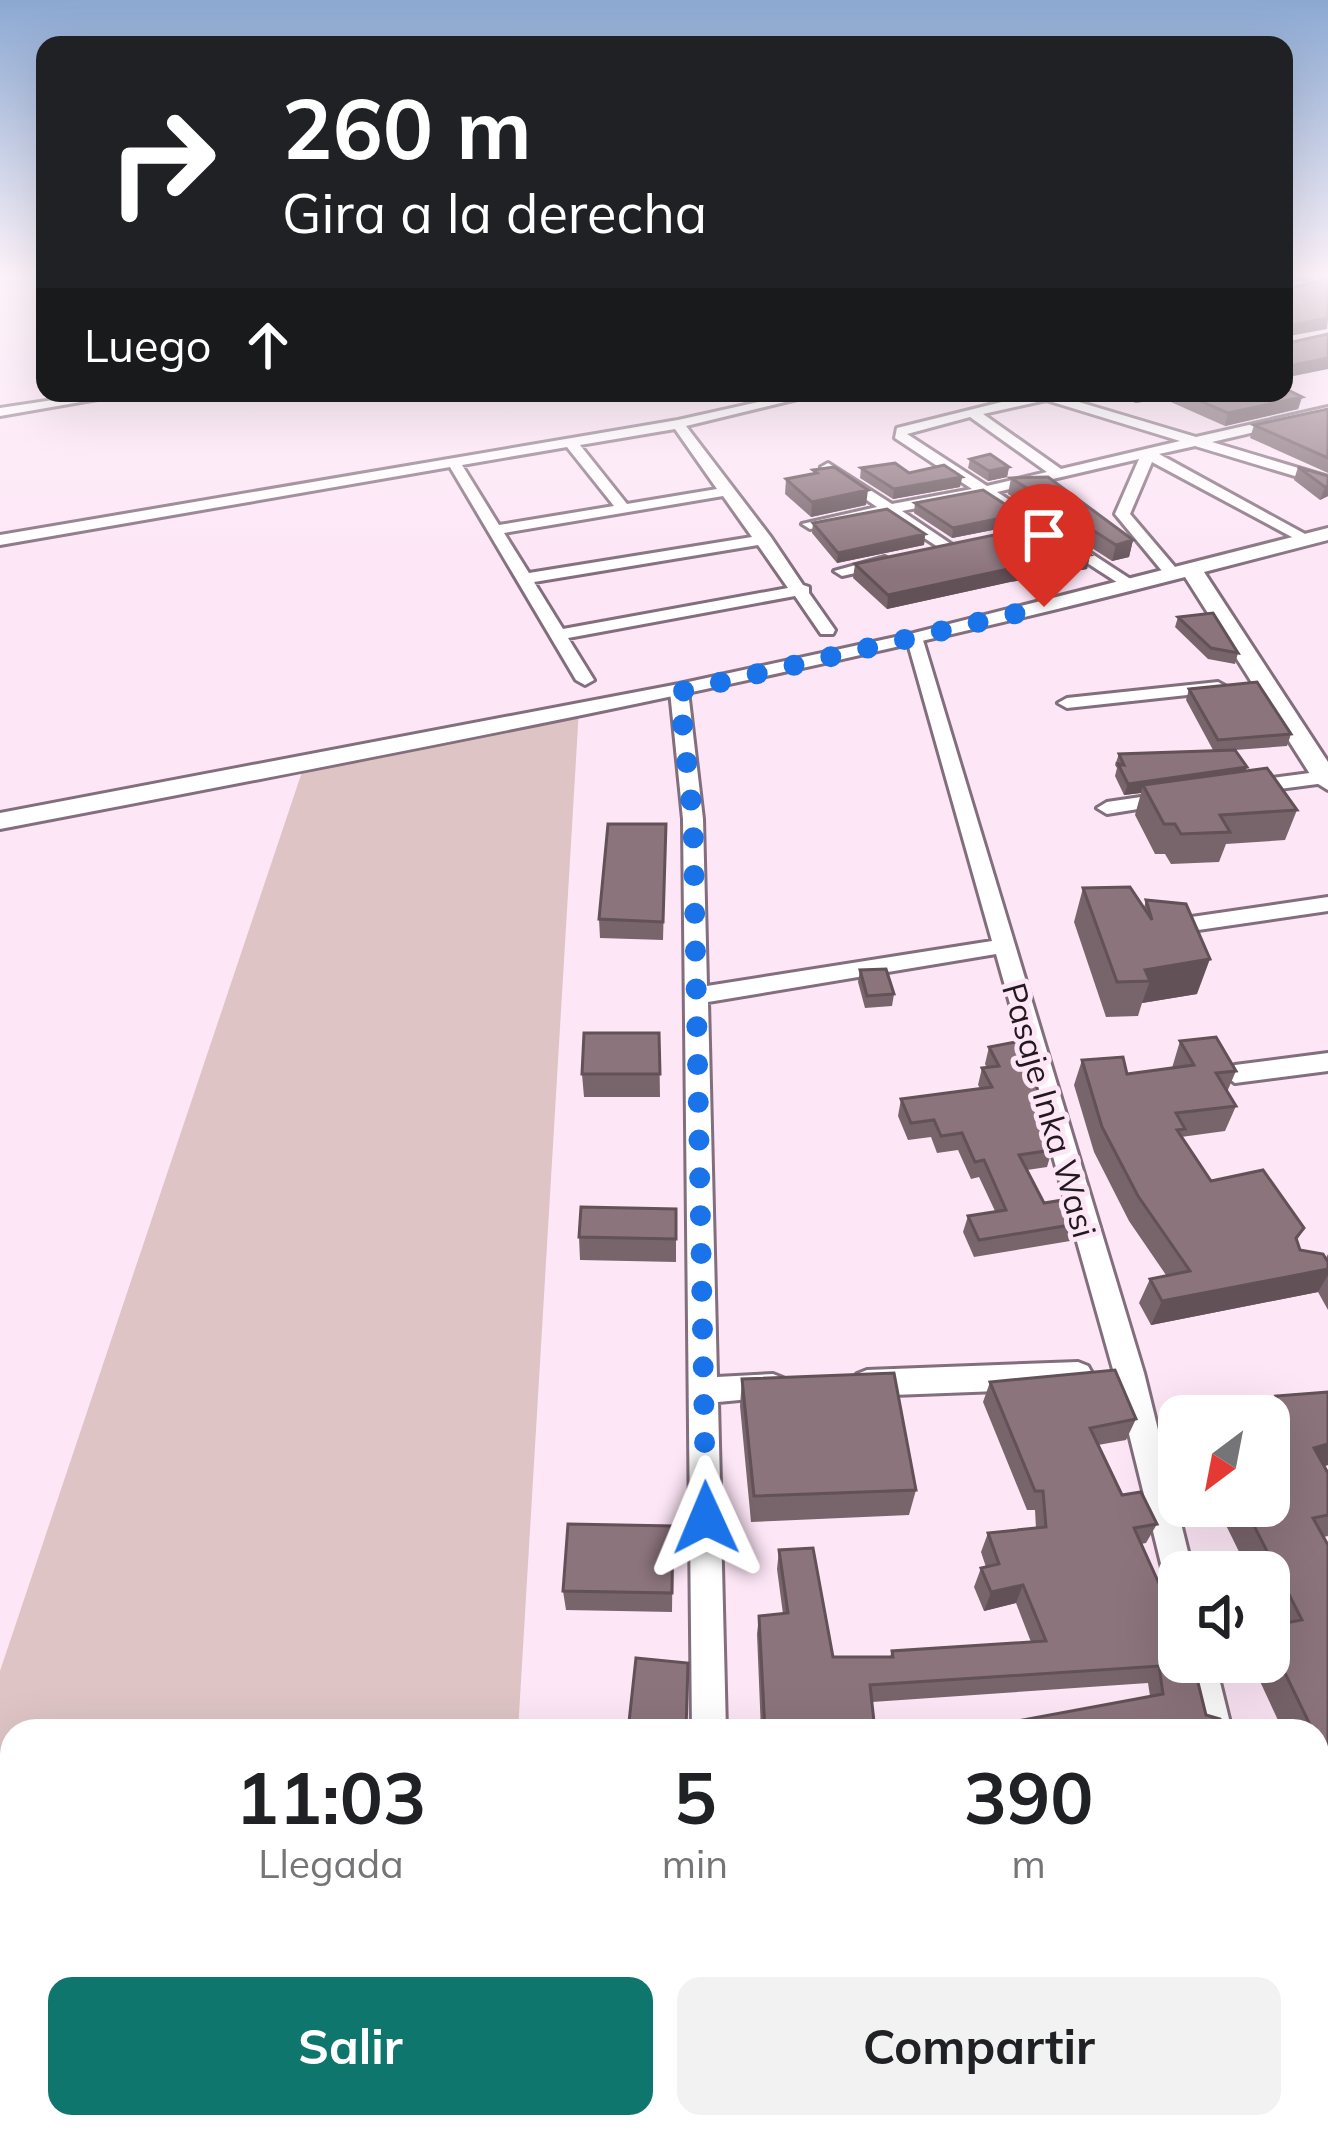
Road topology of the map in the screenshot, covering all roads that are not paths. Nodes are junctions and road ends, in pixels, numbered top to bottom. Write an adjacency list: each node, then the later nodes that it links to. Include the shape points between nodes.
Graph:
1 (66, 402): 6 (street)
2 (776, 402): 9 (street)
3 (1017, 402): 8 (street)
4 (1074, 402): 10 (street)
5 (1304, 402): 7 (street)
6 (0, 412)
7 (1327, 412): 10 (street)
8 (973, 413): 15 (street); 17 (street, via 900,435)
9 (678, 424): 11 (street); 18 (street)
10 (1198, 442): 12 (street); 16 (street)
11 (571, 443): 13 (street); 19 (street)
12 (1148, 454): 15 (street); 25 (street); 33 (street, via 1121,514)
13 (454, 463): 23 (street); 27 (street)
14 (828, 467): 20 (street)
15 (1059, 474): 17 (street)
16 (1328, 482)
17 (988, 490): 20 (street); 22 (street)
18 (729, 491): 19 (street); 26 (street)
19 (624, 509): 23 (street)
20 (891, 509): 21 (street); 29 (street)
21 (809, 524)
22 (1046, 528): 24 (street); 35 (street)
23 (495, 530): 34 (street)
24 (1007, 536)
25 (1318, 537): 33 (street)
26 (765, 539): 34 (street); 36 (street)
27 (0, 540)
28 (969, 544): 29 (street)
29 (950, 549): 30 (street)
30 (928, 553)
31 (907, 558): 32 (street)
32 (842, 571)
33 (1182, 572): 35 (street); 41 (street)
34 (524, 580): 38 (street)
35 (1129, 585): 39 (street)
36 (803, 590): 37 (street); 38 (street)
37 (827, 630)
38 (558, 635): 40 (street)
39 (915, 640): 42 (street); 51 (street, Pasaje Inka Wasi)
40 (585, 680)
41 (1268, 682): 43 (street); 44 (street)
42 (679, 692): 48 (street); 52 (street, via 693,819)
43 (1066, 704)
44 (1326, 779): 45 (street)
45 (1238, 789)
46 (1194, 795): 47 (street)
47 (1107, 808)
48 (0, 821)
49 (1328, 904): 50 (street)
50 (1162, 928)
51 (1003, 946): 52 (street); 55 (street, Pasaje Inka Wasi)
52 (697, 996): 58 (street)
53 (1328, 1062): 54 (street)
54 (1234, 1074)
55 (1129, 1373): 56 (street); 59 (street, Pasaje Inka Wasi)
56 (846, 1384)
57 (799, 1386): 58 (street)
58 (704, 1390): 61 (street)
59 (1172, 1551)
60 (1203, 1683): 62 (street)
61 (709, 1719)
62 (1212, 1719)

